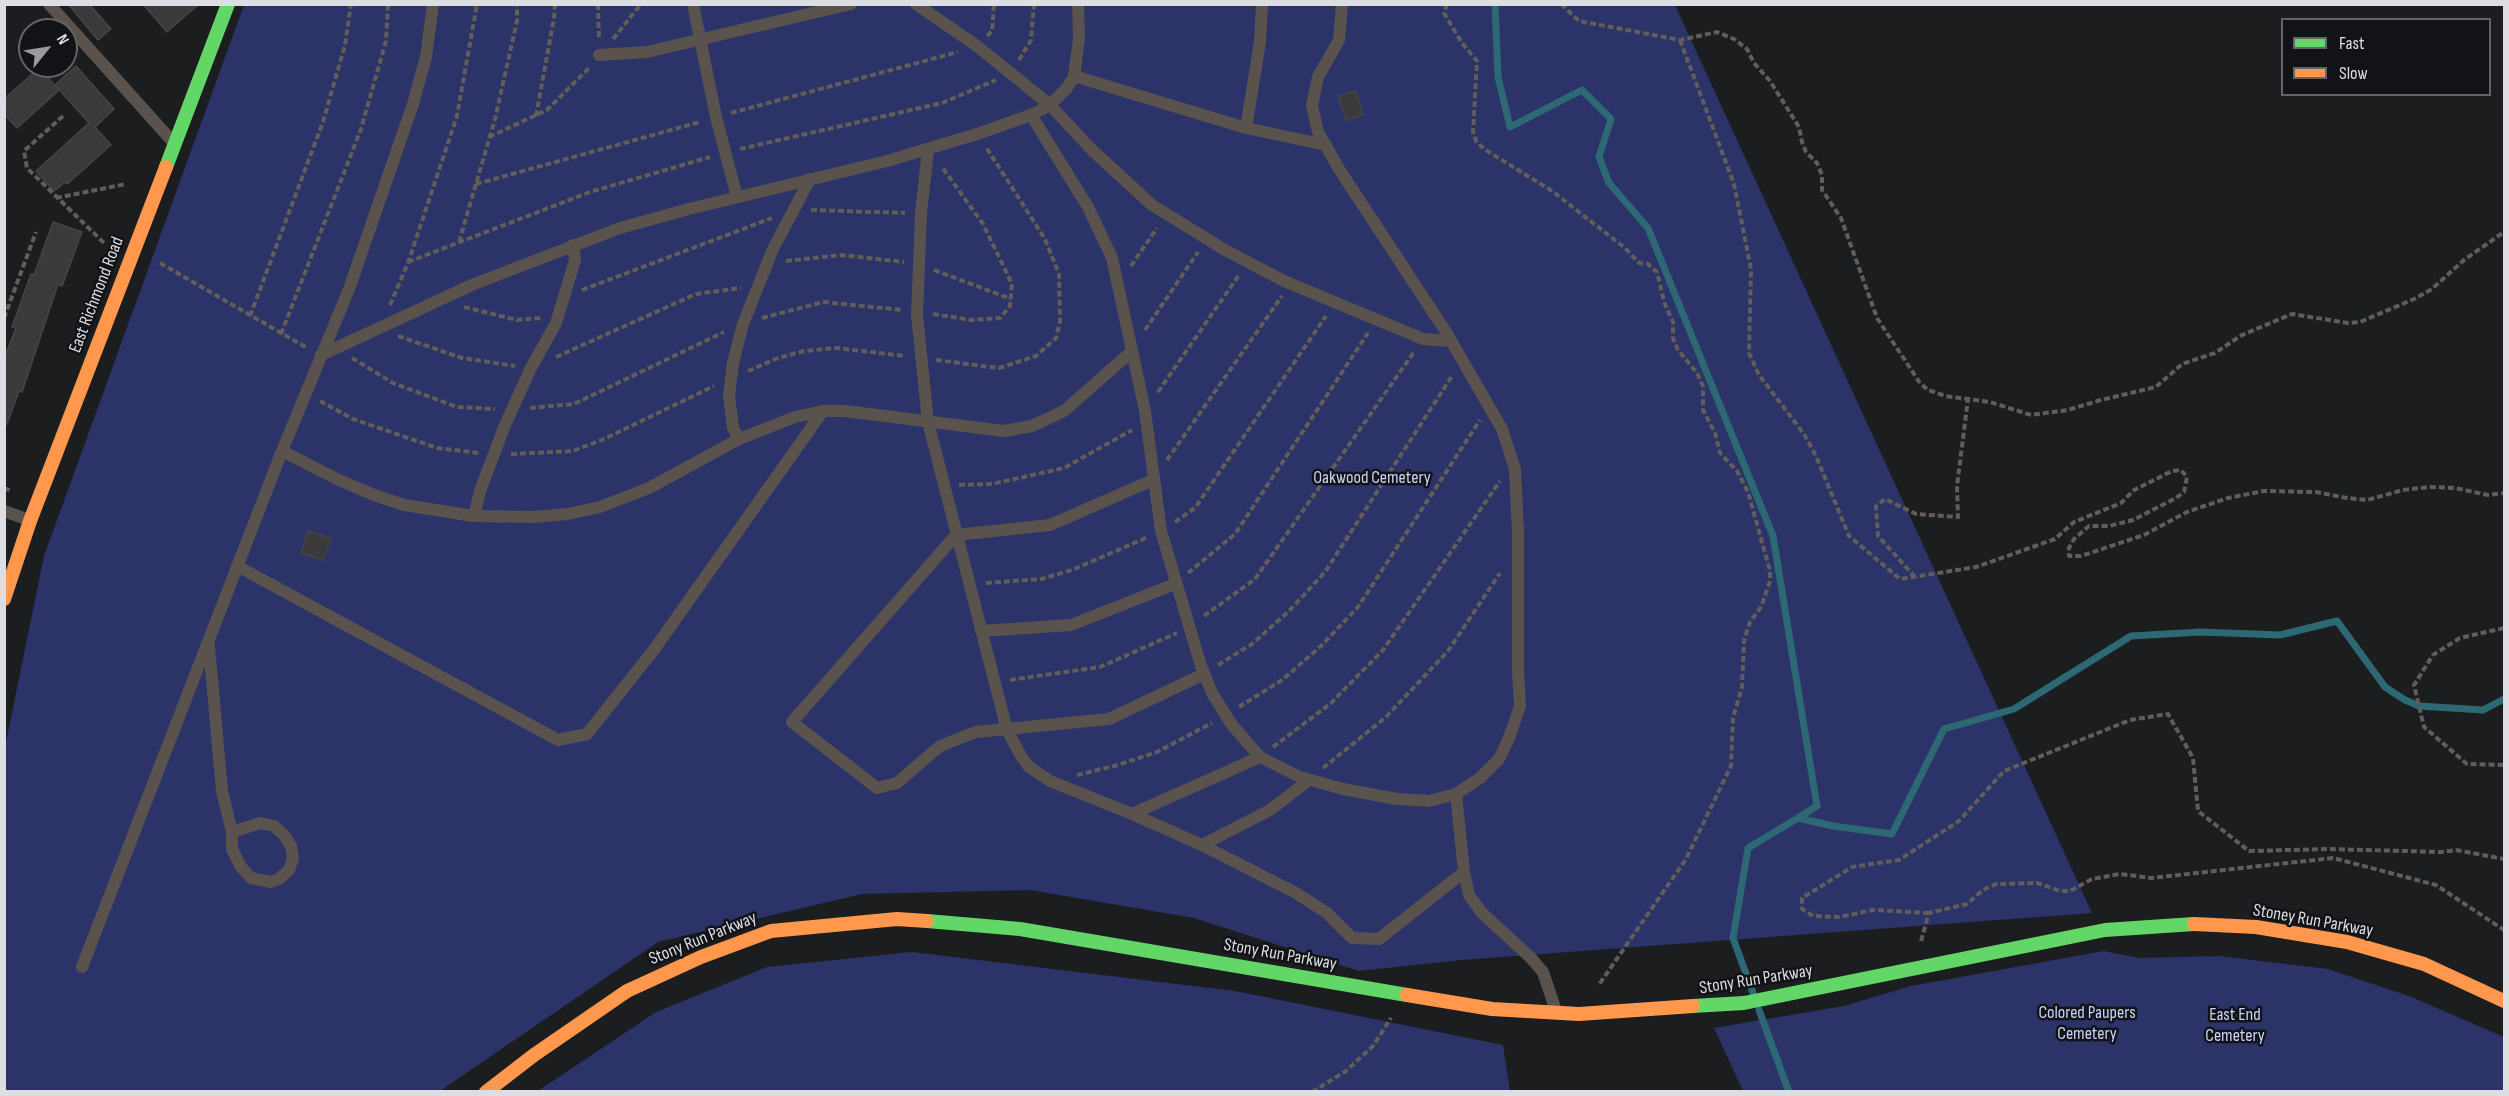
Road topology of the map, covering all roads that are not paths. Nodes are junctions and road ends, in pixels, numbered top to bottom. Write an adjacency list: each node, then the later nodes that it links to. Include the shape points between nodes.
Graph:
1 (49, 4): 16 (lane)
2 (228, 4): 16 (street, East Richmond Road)
3 (433, 4): 24 (lane, via 426,57 413,105 350,289)
4 (693, 4): 10 (lane)
5 (851, 4): 10 (lane)
6 (916, 4): 13 (lane, via 977,46)
7 (1078, 4): 12 (lane)
8 (1262, 4): 15 (lane)
9 (1342, 4): 17 (lane, via 1339,40 1318,77 1312,106 1318,132)
10 (700, 38): 11 (lane, via 647,52); 20 (lane)
11 (600, 55)
12 (1074, 76): 13 (lane); 15 (lane)
13 (1050, 105): 14 (lane); 22 (lane, via 1152,205 1206,239 1334,303 1423,339)
14 (1031, 115): 18 (lane); 23 (lane, via 1088,207 1112,258)
15 (1246, 128): 17 (lane)
16 (174, 142): 32 (street, East Richmond Road)
17 (1326, 145): 22 (lane)
18 (928, 150): 19 (lane); 26 (lane, via 917,315)
19 (810, 179): 20 (lane); 27 (lane, via 767,263 743,324 730,379 730,414)
20 (737, 197): 21 (lane, via 620,228)
21 (573, 245): 24 (lane, via 435,301); 31 (lane, via 575,260 558,317 531,368 494,455)
22 (1451, 341): 43 (lane, via 1502,429 1513,462 1520,706 1499,759)
23 (1131, 352): 26 (lane, via 1064,411 1032,426 1004,431); 29 (lane, via 1145,411)
24 (321, 355): 28 (lane)
25 (823, 411): 26 (lane); 27 (lane, via 795,417); 34 (lane, via 652,651 587,734 558,740)
26 (928, 422): 33 (lane)
27 (739, 439): 31 (lane, via 649,488 600,507 533,517)
28 (282, 451): 31 (lane, via 374,495 404,505); 34 (lane)
29 (1153, 480): 33 (lane, via 1050,525); 35 (lane)
30 (4, 511): 32 (lane)
31 (474, 516)
32 (30, 521): 36 (street, East Richmond Road)
33 (956, 535): 37 (lane); 40 (lane, via 792,722 877,788 897,783 940,746 976,732)
34 (237, 566): 38 (lane)
35 (1175, 584): 37 (lane, via 1071,625); 39 (lane)
36 (4, 599)
37 (981, 631): 40 (lane)
38 (209, 642): 45 (lane, via 222,791); 49 (lane)
39 (1204, 674): 40 (lane, via 1109,719); 41 (lane, via 1232,725)
40 (1007, 730): 44 (lane, via 1029,767 1050,781)
41 (1260, 757): 42 (lane); 44 (lane)
42 (1309, 780): 43 (lane, via 1397,799 1429,801); 46 (lane, via 1270,810)
43 (1456, 794): 47 (lane)
44 (1132, 814): 46 (lane)
45 (232, 832): 45 (lane, via 232,849 251,878 271,882 289,870 293,859 291,846 274,826 261,823)
46 (1202, 845): 47 (lane, via 1296,893 1327,913 1352,938 1379,939)
47 (1464, 872): 51 (lane, via 1469,894 1482,912 1543,972)
48 (2105, 930): 50 (street, Stoney Run Parkway, via 2211,924 2347,942 2424,964); 51 (street, Stony Run Parkway, via 1744,1003)
49 (82, 967)
50 (2505, 1001)
51 (1557, 1014): 52 (street, Stony Run Parkway, via 1492,1009 1020,929 897,920 771,931 701,957 627,991)
52 (486, 1092)

